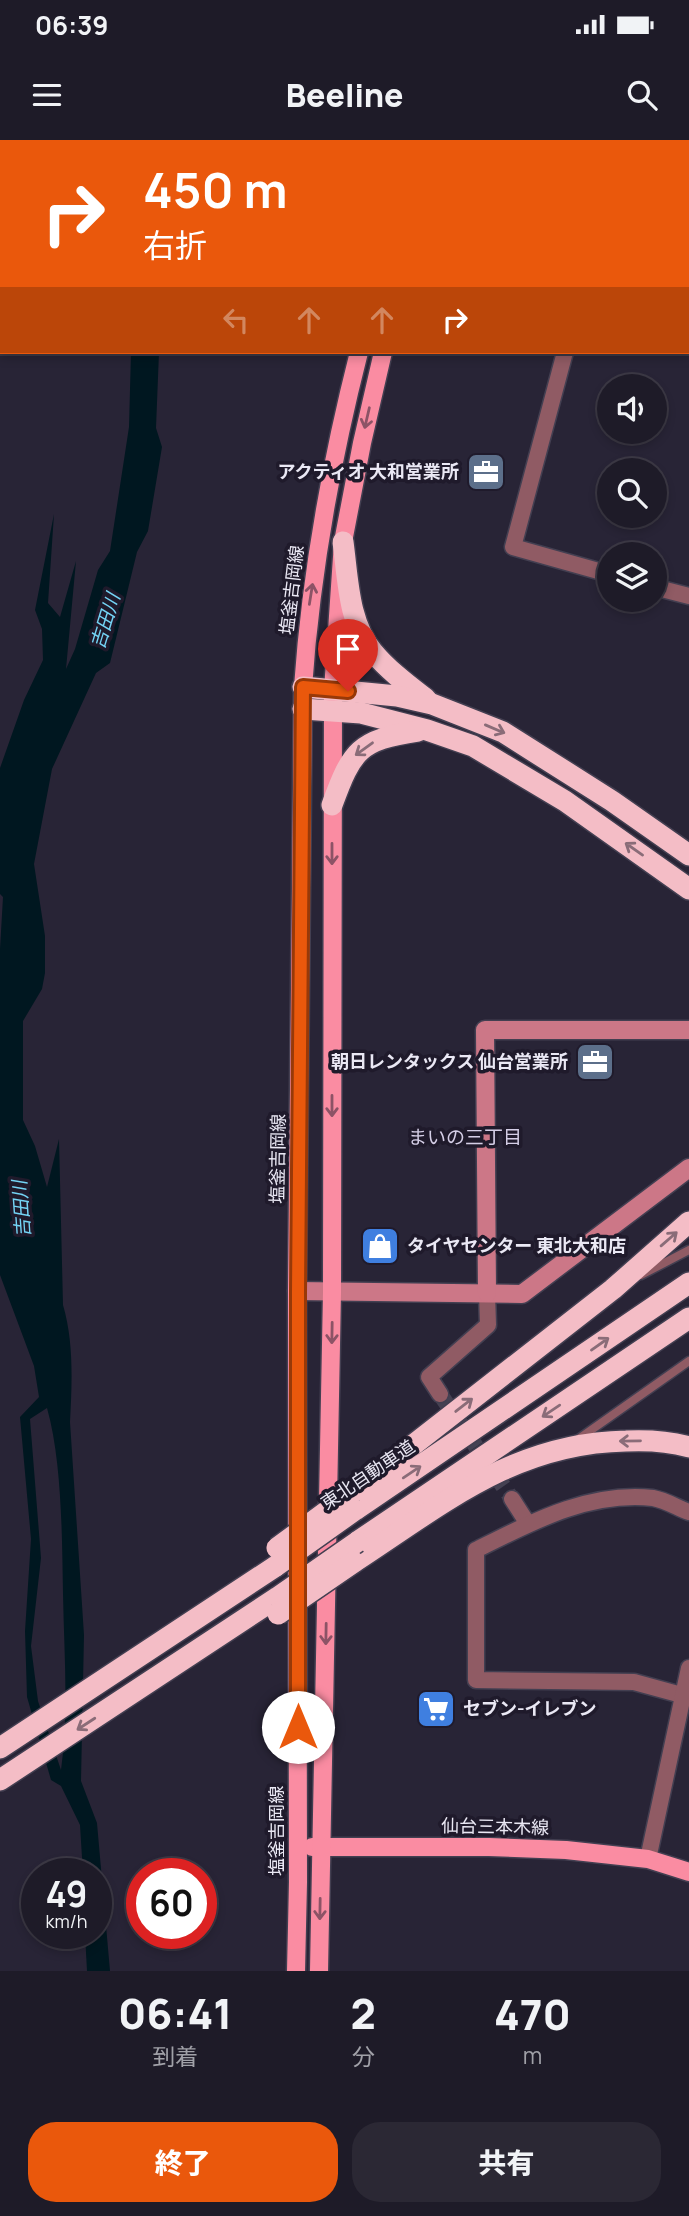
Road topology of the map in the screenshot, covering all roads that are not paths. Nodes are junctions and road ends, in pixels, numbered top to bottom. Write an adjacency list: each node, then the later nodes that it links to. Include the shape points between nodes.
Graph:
1 (359, 354): 8 (main road, 塩釜吉岡線, one-way to 1, via 319,541)
2 (383, 354): 4 (main road, one-way to 4)
3 (564, 354): 5 (street, via 513,547)
4 (343, 542): 9 (main road); 10 (highway, via 353,612 362,636 372,651)
5 (597, 571)
6 (667, 590): 7 (street)
7 (689, 596)
8 (303, 687): 9 (highway); 11 (main road, 塩釜吉岡線)
9 (333, 690): 10 (highway); 12 (main road)
10 (432, 704): 15 (highway, one-way to 15, via 503,732)
11 (303, 709): 12 (highway); 23 (main road, 塩釜吉岡線)
12 (333, 712): 13 (highway, via 361,713); 14 (main road)
13 (427, 730): 14 (highway, one-way to 14, via 388,736 365,746 345,771); 16 (highway, one-way to 13, via 554,794 473,746)
14 (332, 805): 24 (main road, one-way to 24)
15 (689, 855)
16 (689, 889)
17 (689, 1030): 25 (street, via 485,1030)
18 (689, 1168): 25 (street, via 523,1294)
19 (689, 1222): 22 (highway, one-way to 19)
20 (689, 1250): 22 (lane)
21 (689, 1283): 32 (highway, 東北自動車道, one-way to 21)
22 (613, 1289): 32 (highway, one-way to 22)
23 (298, 1292): 24 (street); 41 (main road, 塩釜吉岡線)
24 (332, 1292): 25 (street); 40 (main road, one-way to 40)
25 (486, 1293): 28 (street, via 488,1325 429,1377)
26 (689, 1318): 35 (highway, one-way to 35)
27 (689, 1361): 29 (lane)
28 (440, 1394)
29 (570, 1445): 30 (highway, one-way to 29, via 652,1440); 35 (highway, via 500,1469)
30 (689, 1447)
31 (512, 1499): 34 (street)
32 (354, 1501): 38 (highway, 東北自動車道, bridge, via 141,1657)
33 (689, 1512): 34 (street, via 655,1498 611,1499 574,1505)
34 (528, 1524): 37 (street, via 476,1550 476,1680 634,1682)
35 (355, 1552): 39 (highway, one-way to 39, bridge, via 278,1606)
36 (689, 1668): 37 (street)
37 (686, 1697): 42 (street)
38 (0, 1748)
39 (0, 1780)
40 (321, 1846): 41 (main road, 仙台三本木線); 42 (main road, 仙台三本木線, via 566,1850); 45 (main road, one-way to 45)
41 (298, 1847): 44 (main road, 塩釜吉岡線)
42 (648, 1859): 43 (main road, 仙台三本木線)
43 (689, 1872)
44 (296, 1971)
45 (319, 1971)

